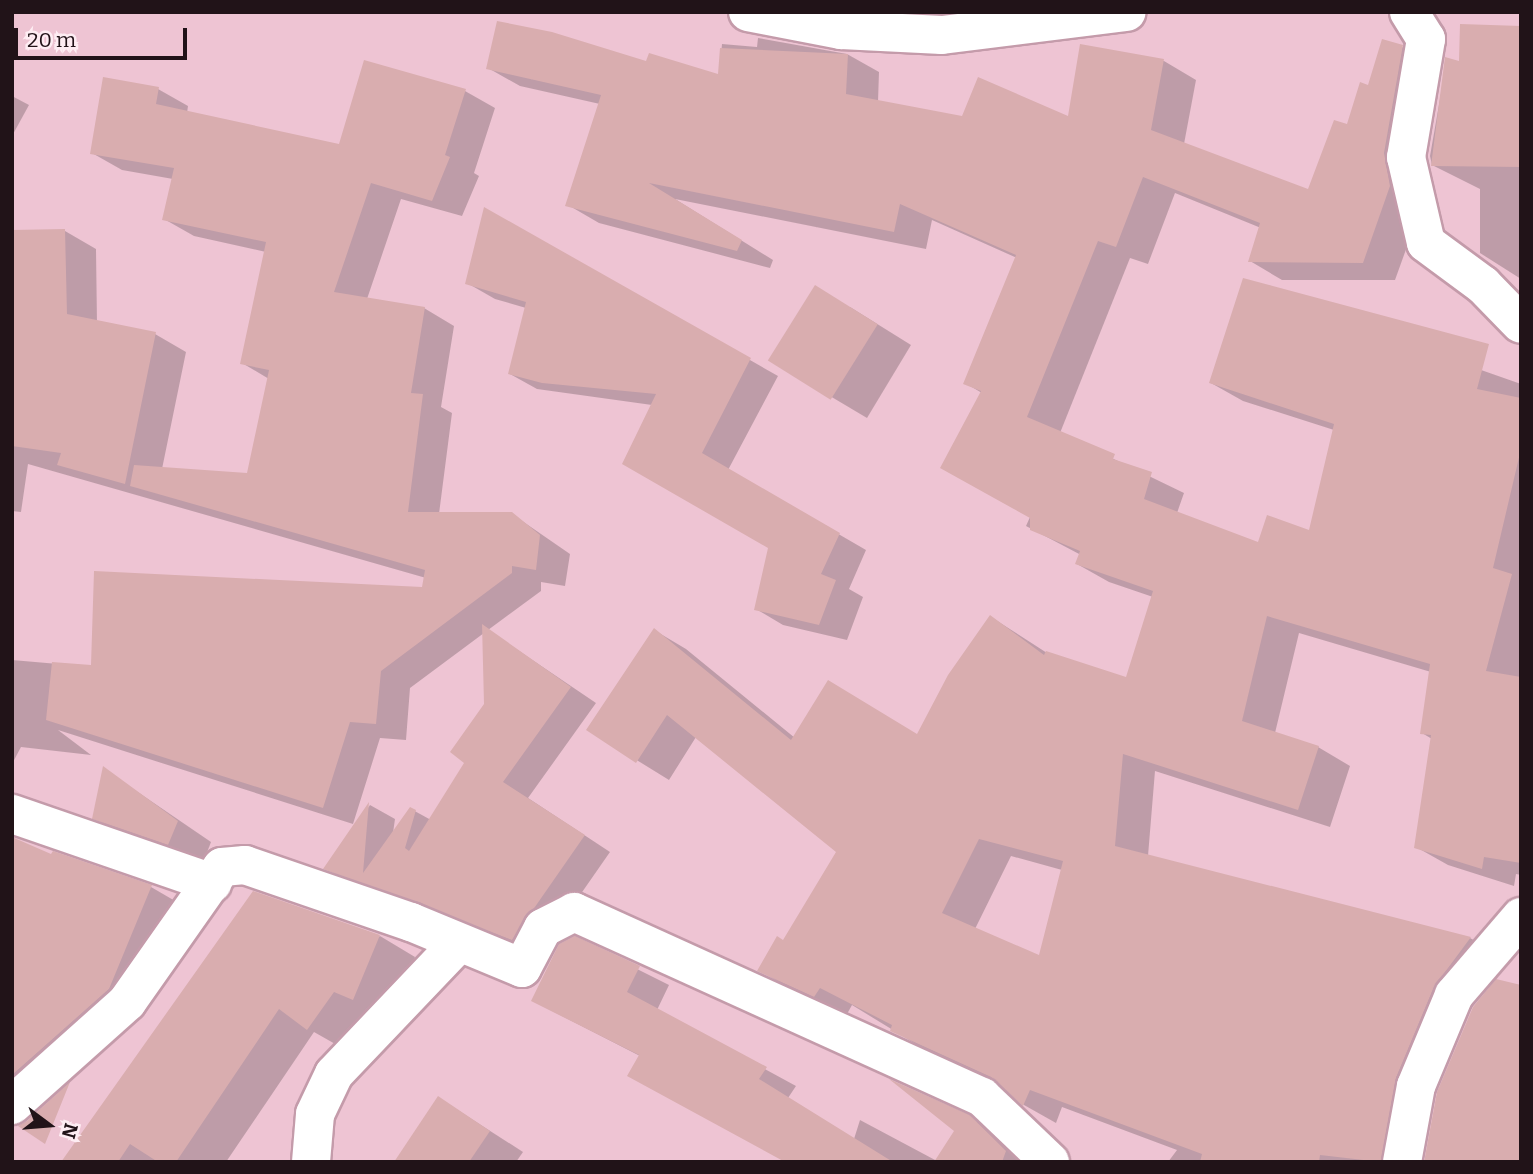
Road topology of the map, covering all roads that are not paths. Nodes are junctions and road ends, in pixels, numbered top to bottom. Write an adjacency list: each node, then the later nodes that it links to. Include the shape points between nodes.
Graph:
1 (748, 12): 4 (street)
2 (1127, 12): 4 (street, via 942,35)
3 (1409, 12): 5 (street, via 1426,39 1406,157 1426,243 1483,285)
4 (841, 21)
5 (1521, 324)
6 (12, 814): 7 (street)
7 (212, 883): 9 (street, via 222,867 245,865 411,922); 10 (street, via 127,1002)
8 (1521, 917): 14 (street, via 1454,995 1416,1087)
9 (458, 944): 11 (street, via 522,968 543,928 574,912 982,1097); 12 (street, via 334,1074 315,1114)
10 (12, 1105)
11 (1017, 1147): 13 (street)
12 (312, 1162)
13 (1050, 1162)
14 (1402, 1162)

